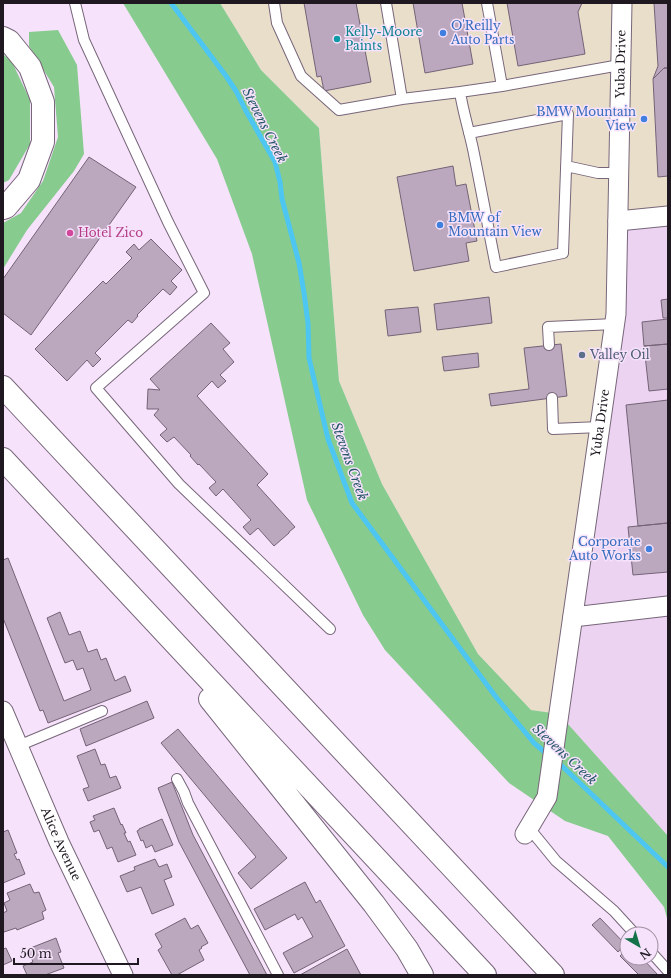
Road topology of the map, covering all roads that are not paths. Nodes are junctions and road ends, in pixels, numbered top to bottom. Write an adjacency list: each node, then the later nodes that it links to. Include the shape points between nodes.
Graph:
1 (75, 3): 26 (lane, via 84,40 168,222 204,292 96,388 179,484)
2 (274, 3): 10 (lane, via 277,23 301,76 339,110)
3 (386, 3): 10 (lane)
4 (488, 3): 8 (lane)
5 (622, 3): 7 (street, Yuba Drive)
6 (3, 38): 14 (highway, via 9,41 30,68 43,102 43,142 29,180)
7 (620, 65): 8 (lane); 13 (street, Yuba Drive)
8 (502, 86): 9 (lane)
9 (460, 92): 10 (lane); 11 (lane)
10 (402, 99)
11 (469, 133): 12 (lane, via 568,114); 12 (lane, via 496,266 562,254)
12 (566, 166): 13 (lane, via 598,173)
13 (619, 173): 16 (street, Yuba Drive)
14 (3, 208)
15 (668, 216): 16 (street)
16 (618, 221): 17 (street, Yuba Drive)
17 (615, 324): 18 (lane, via 548,327); 21 (street, Yuba Drive)
18 (549, 345)
19 (3, 387): 39 (highway)
20 (552, 398): 21 (lane, via 553,429)
21 (600, 427): 25 (street, Yuba Drive)
22 (3, 459): 38 (highway)
23 (3, 475): 37 (highway, via 204,692 374,904 408,949)
24 (668, 606): 25 (street)
25 (573, 617): 31 (street, Yuba Drive, via 547,797)
26 (330, 629)
27 (3, 711): 29 (street, Alice Avenue)
28 (102, 711): 29 (lane)
29 (18, 746): 35 (street, Alice Avenue, via 59,842)
30 (177, 779): 36 (lane)
31 (527, 831): 32 (lane)
32 (628, 926)
33 (659, 961): 34 (lane)
34 (668, 971)
35 (123, 975)
36 (278, 975)
37 (422, 975)
38 (486, 975)
39 (553, 975)

